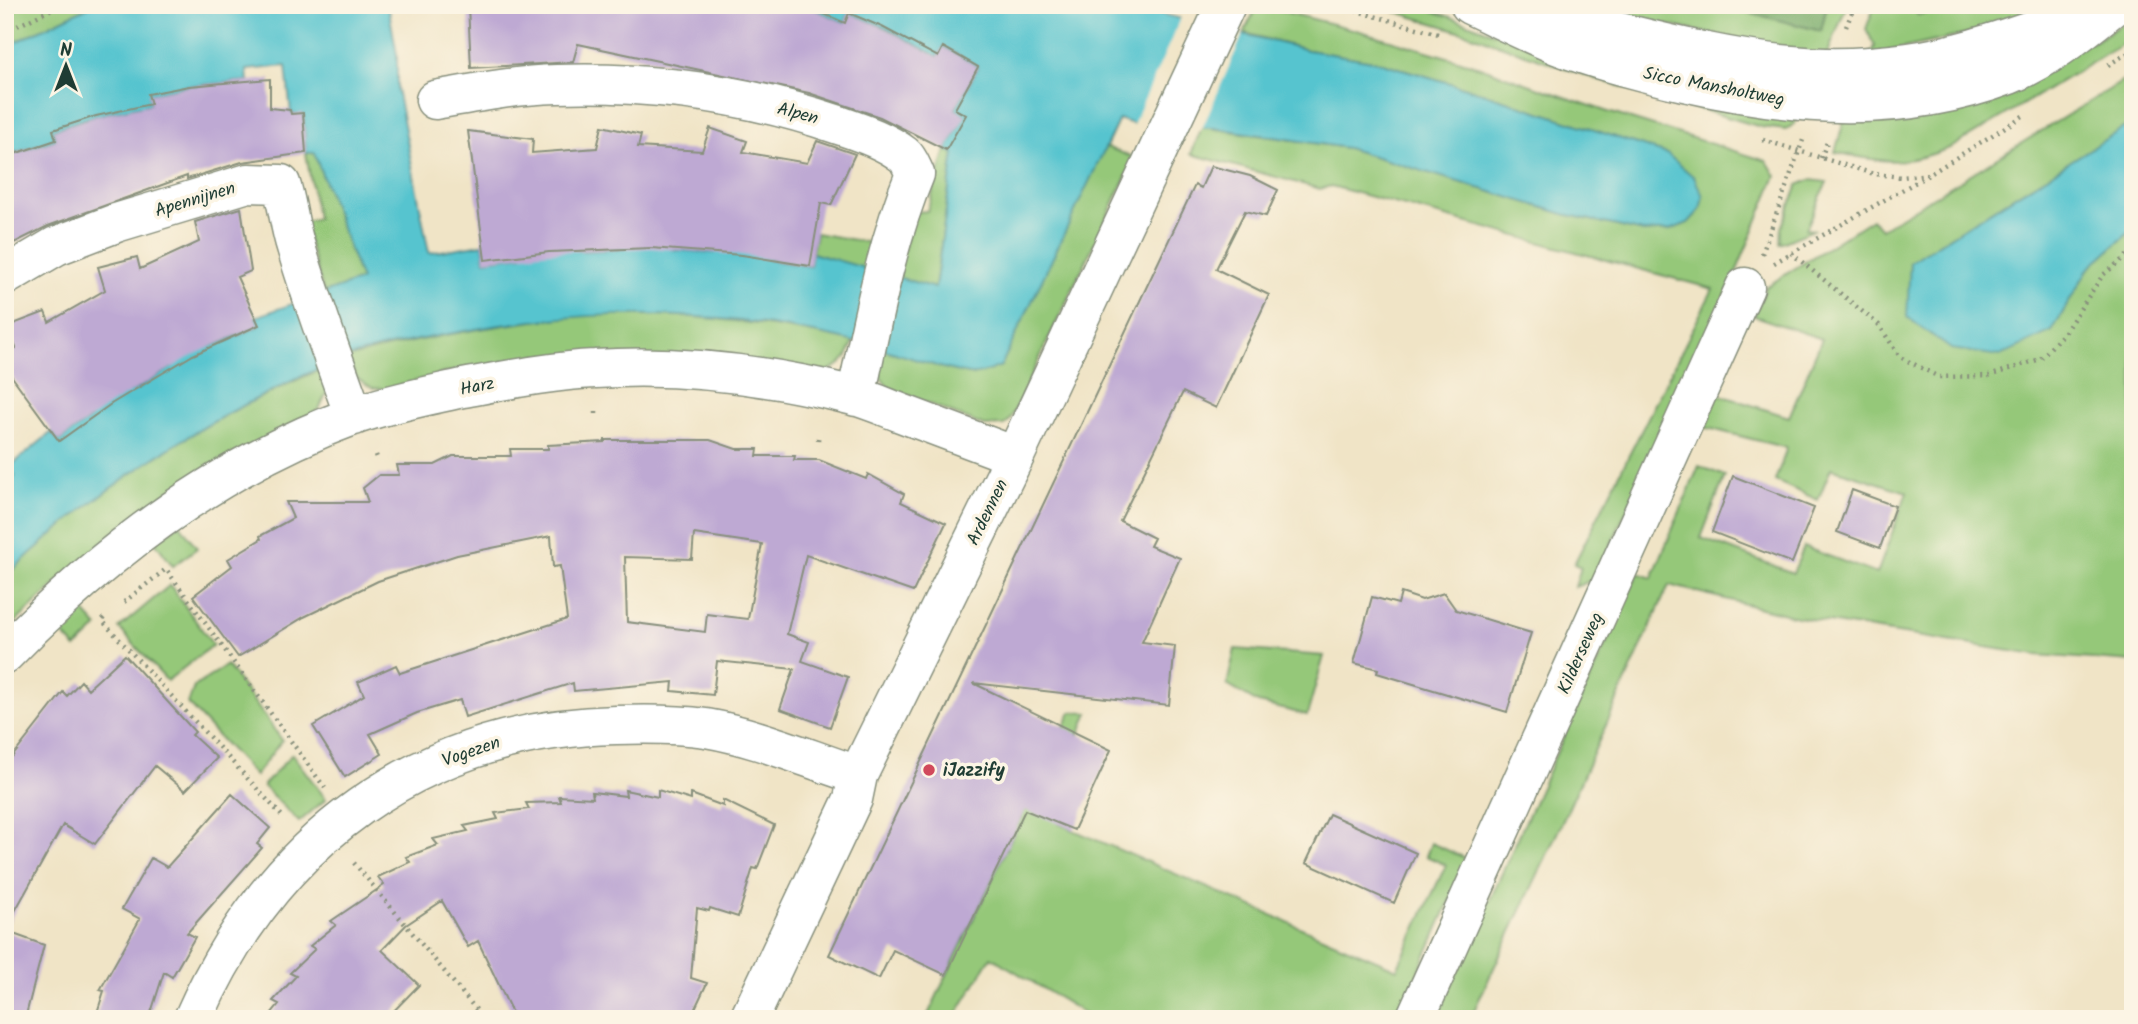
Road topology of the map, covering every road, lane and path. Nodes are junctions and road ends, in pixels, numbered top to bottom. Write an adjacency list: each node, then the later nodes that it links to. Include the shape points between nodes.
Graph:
1 (60, 5): 9 (path)
2 (1469, 5): 6 (street, Sicco Mansholtweg, via 1557,45 1634,71 1741,94 1841,104 1905,100 1966,89 2011,74 2056,51)
3 (1502, 5): 5 (street, Sicco Mansholtweg, via 1734,56 1792,65 1869,66 1987,45)
4 (1855, 5): 8 (path)
5 (2108, 5)
6 (2115, 5)
7 (1225, 7): 19 (street, Ardennen)
8 (1848, 22)
9 (5, 32)
10 (435, 100): 15 (street, Alpen, via 555,84 681,89 801,113 869,136 906,156 915,174 884,271)
11 (2133, 251): 12 (path, via 2103,275 2064,333 2040,359 1989,376 1938,377 1900,357 1878,325)
12 (1791, 254): 13 (path); 13 (path, via 1930,174 1874,174 1798,151)
13 (1757, 272): 28 (street, Kilderseweg)
14 (5, 276): 17 (street, Apennijnen, via 56,246 116,223 248,183 281,184 310,293)
15 (856, 397): 17 (street, Harz, via 750,375 654,367 594,369 505,380); 19 (street, Harz)
16 (596, 412): 18 (path)
17 (355, 416): 22 (street, Harz, via 251,463 141,531 44,613)
18 (596, 419)
19 (1015, 456): 23 (street, Ardennen)
20 (119, 607): 24 (path, via 166,569)
21 (109, 614): 24 (path, via 102,620)
22 (5, 654)
23 (858, 775): 24 (street, Vogezen, via 762,741 706,728 588,725 530,733 466,750 373,796); 27 (street, Ardennen, via 853,799)
24 (328, 832): 25 (street, Vogezen, via 256,908 207,986); 26 (path)
25 (193, 1019)
26 (484, 1019)
27 (749, 1019)
28 (1415, 1019)

